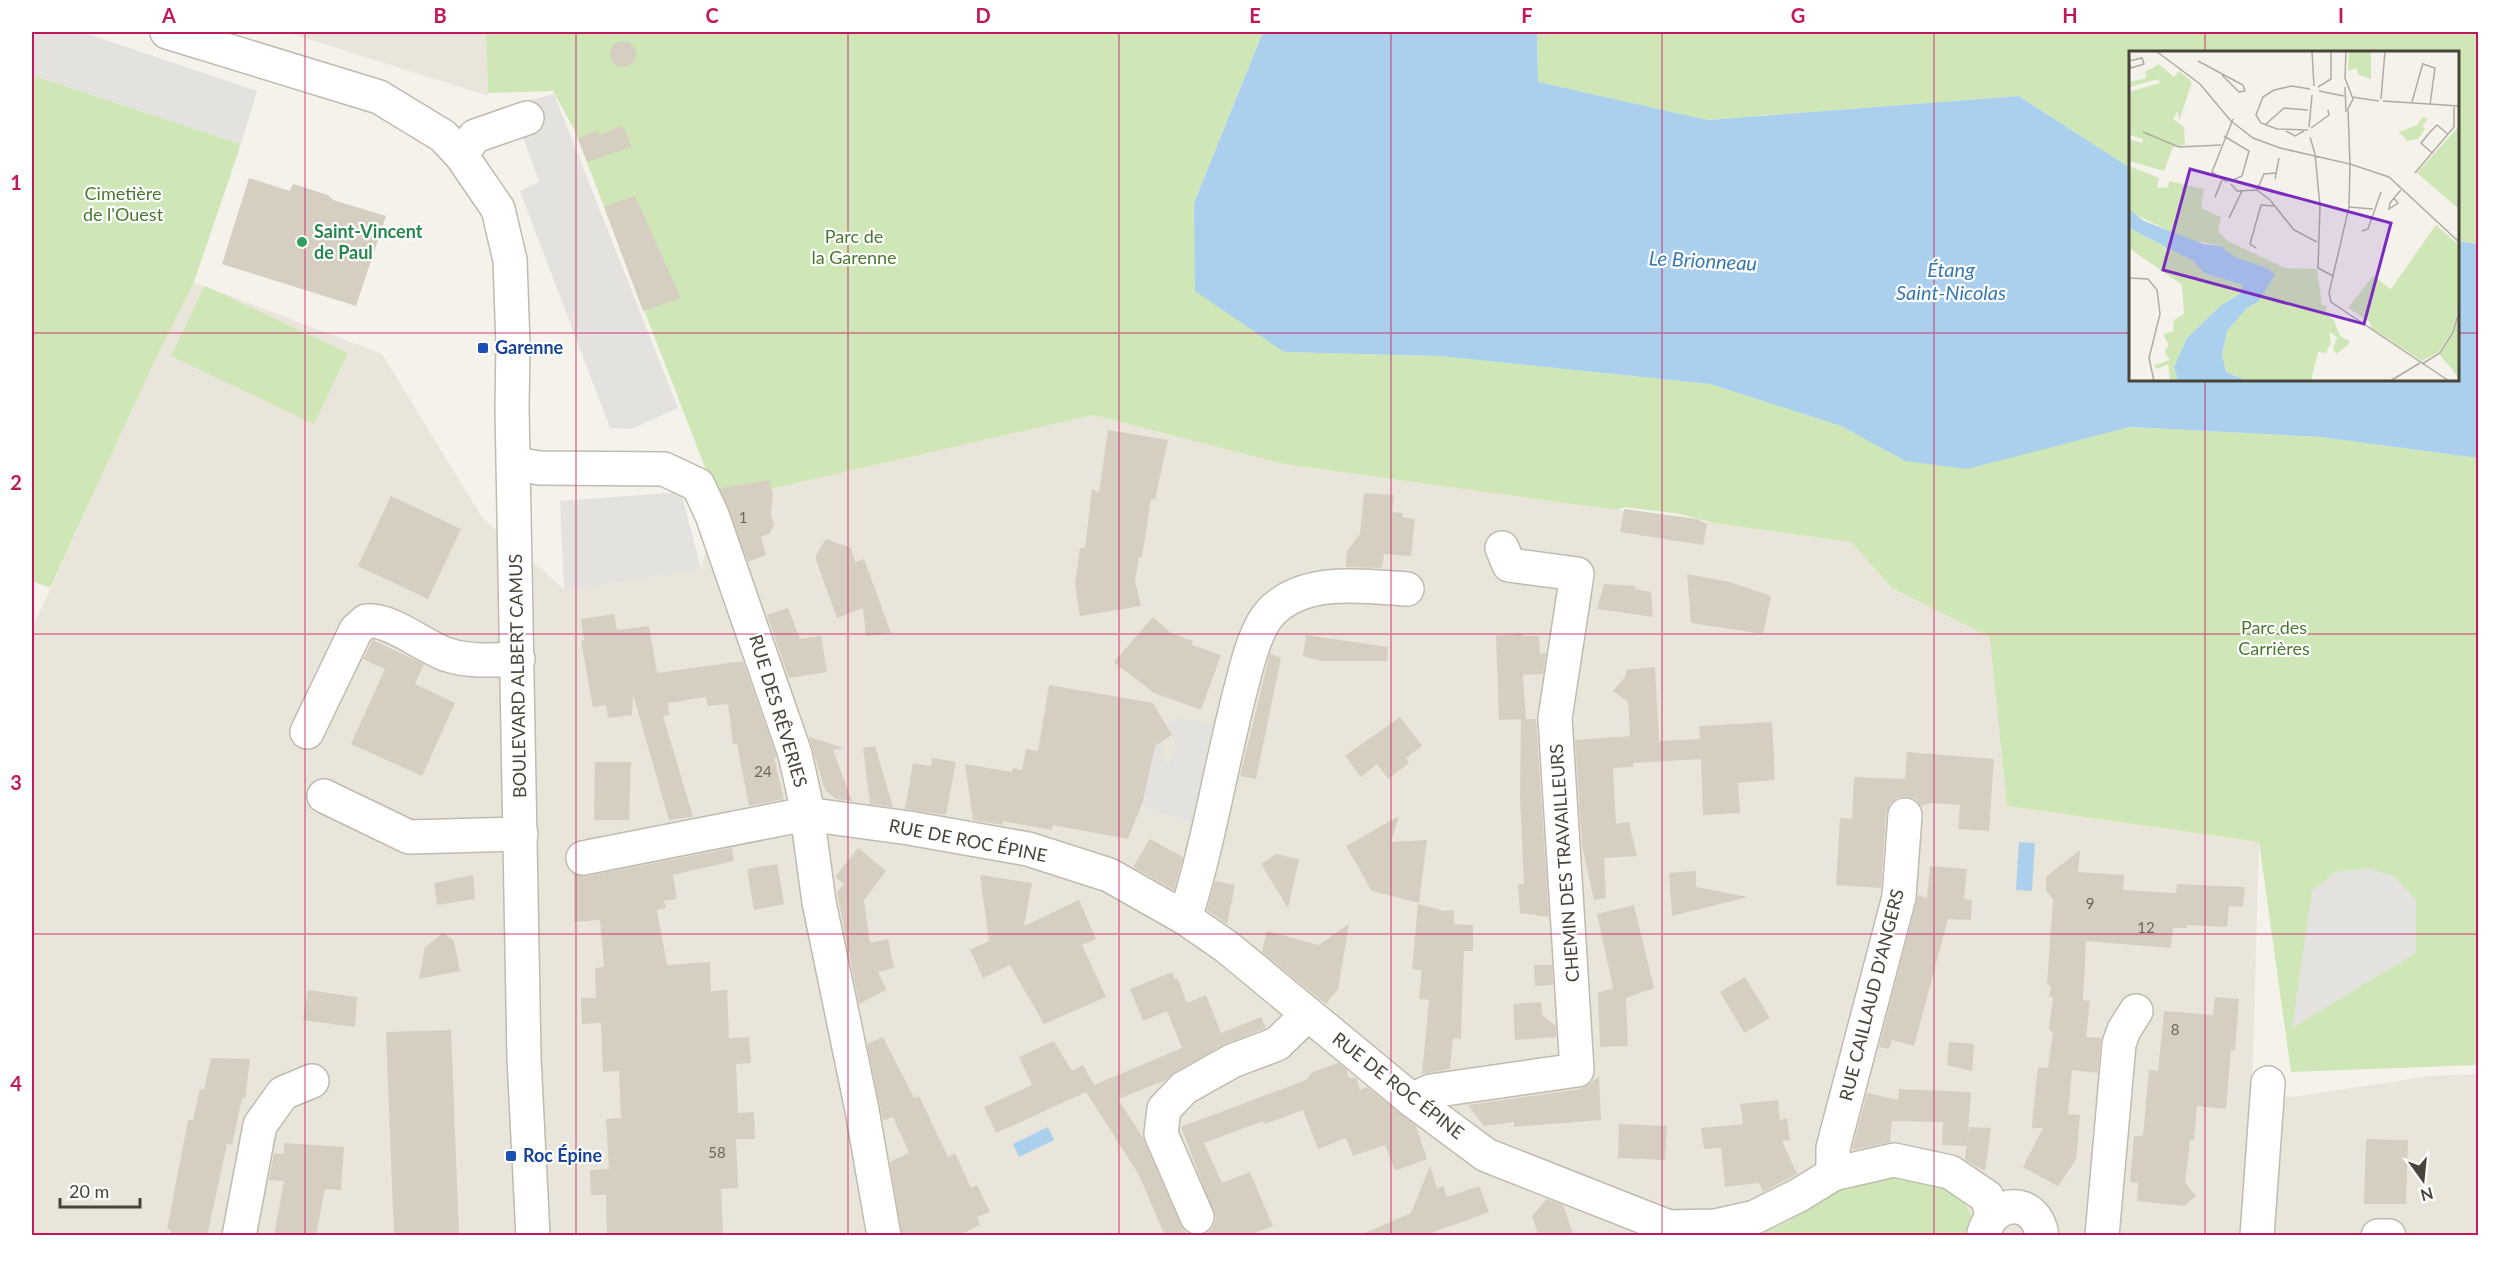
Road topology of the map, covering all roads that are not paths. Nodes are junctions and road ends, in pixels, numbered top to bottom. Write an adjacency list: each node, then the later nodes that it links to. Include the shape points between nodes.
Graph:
1 (167, 32): 3 (street, via 379,97)
2 (527, 118): 3 (street)
3 (452, 145): 4 (street, BOULEVARD ALBERT CAMUS, via 498,209 510,260)
4 (515, 464): 7 (street, BOULEVARD ALBERT CAMUS); 11 (street, RUE DES RÊVERIES, via 540,468 664,469 698,485 795,754)
5 (1503, 548): 19 (street, CHEMIN DES TRAVAILLEURS, via 1509,565 1577,574 1556,718 1577,1070 1431,1091)
6 (1407, 589): 14 (street, via 1348,585 1301,593 1271,612 1252,648)
7 (518, 660): 8 (street, via 463,659 380,622 366,621 356,630); 12 (street, BOULEVARD ALBERT CAMUS)
8 (307, 732)
9 (324, 796): 12 (street, via 409,837)
10 (1905, 815): 20 (street, RUE CAILLAUD D'ANGERS, via 1899,897 1833,1148)
11 (807, 818): 13 (street, RUE DE ROC ÉPINE); 14 (street, RUE DE ROC ÉPINE, via 909,828 1028,849 1109,875); 27 (street, RUE DES RÊVERIES, via 819,902)
12 (521, 834): 26 (street, BOULEVARD ALBERT CAMUS, via 524,1058)
13 (583, 858)
14 (1185, 918): 16 (street, RUE DE ROC ÉPINE, via 1227,947)
15 (2136, 1011): 28 (street, via 2119,1044)
16 (1307, 1015): 19 (street, RUE DE ROC ÉPINE); 21 (street, via 1277,1044 1232,1061 1184,1088 1164,1109 1161,1134)
17 (312, 1081): 25 (street, via 283,1093 260,1125)
18 (2268, 1083): 29 (street)
19 (1412, 1100): 23 (street, RUE DE ROC ÉPINE, via 1486,1155)
20 (1833, 1174): 22 (street, RUE DE ROC ÉPINE, via 1894,1160 1950,1172 1988,1197); 23 (street, RUE DE ROC ÉPINE, via 1755,1217)
21 (1197, 1217)
22 (1988, 1225): 24 (street, via 2001,1209 2012,1206 2033,1214)
23 (1669, 1231)
24 (2047, 1235)
25 (239, 1236)
26 (533, 1236)
27 (884, 1236)
28 (2102, 1236)
29 (2257, 1236)
30 (2378, 1236): 31 (street)
31 (2389, 1236)

